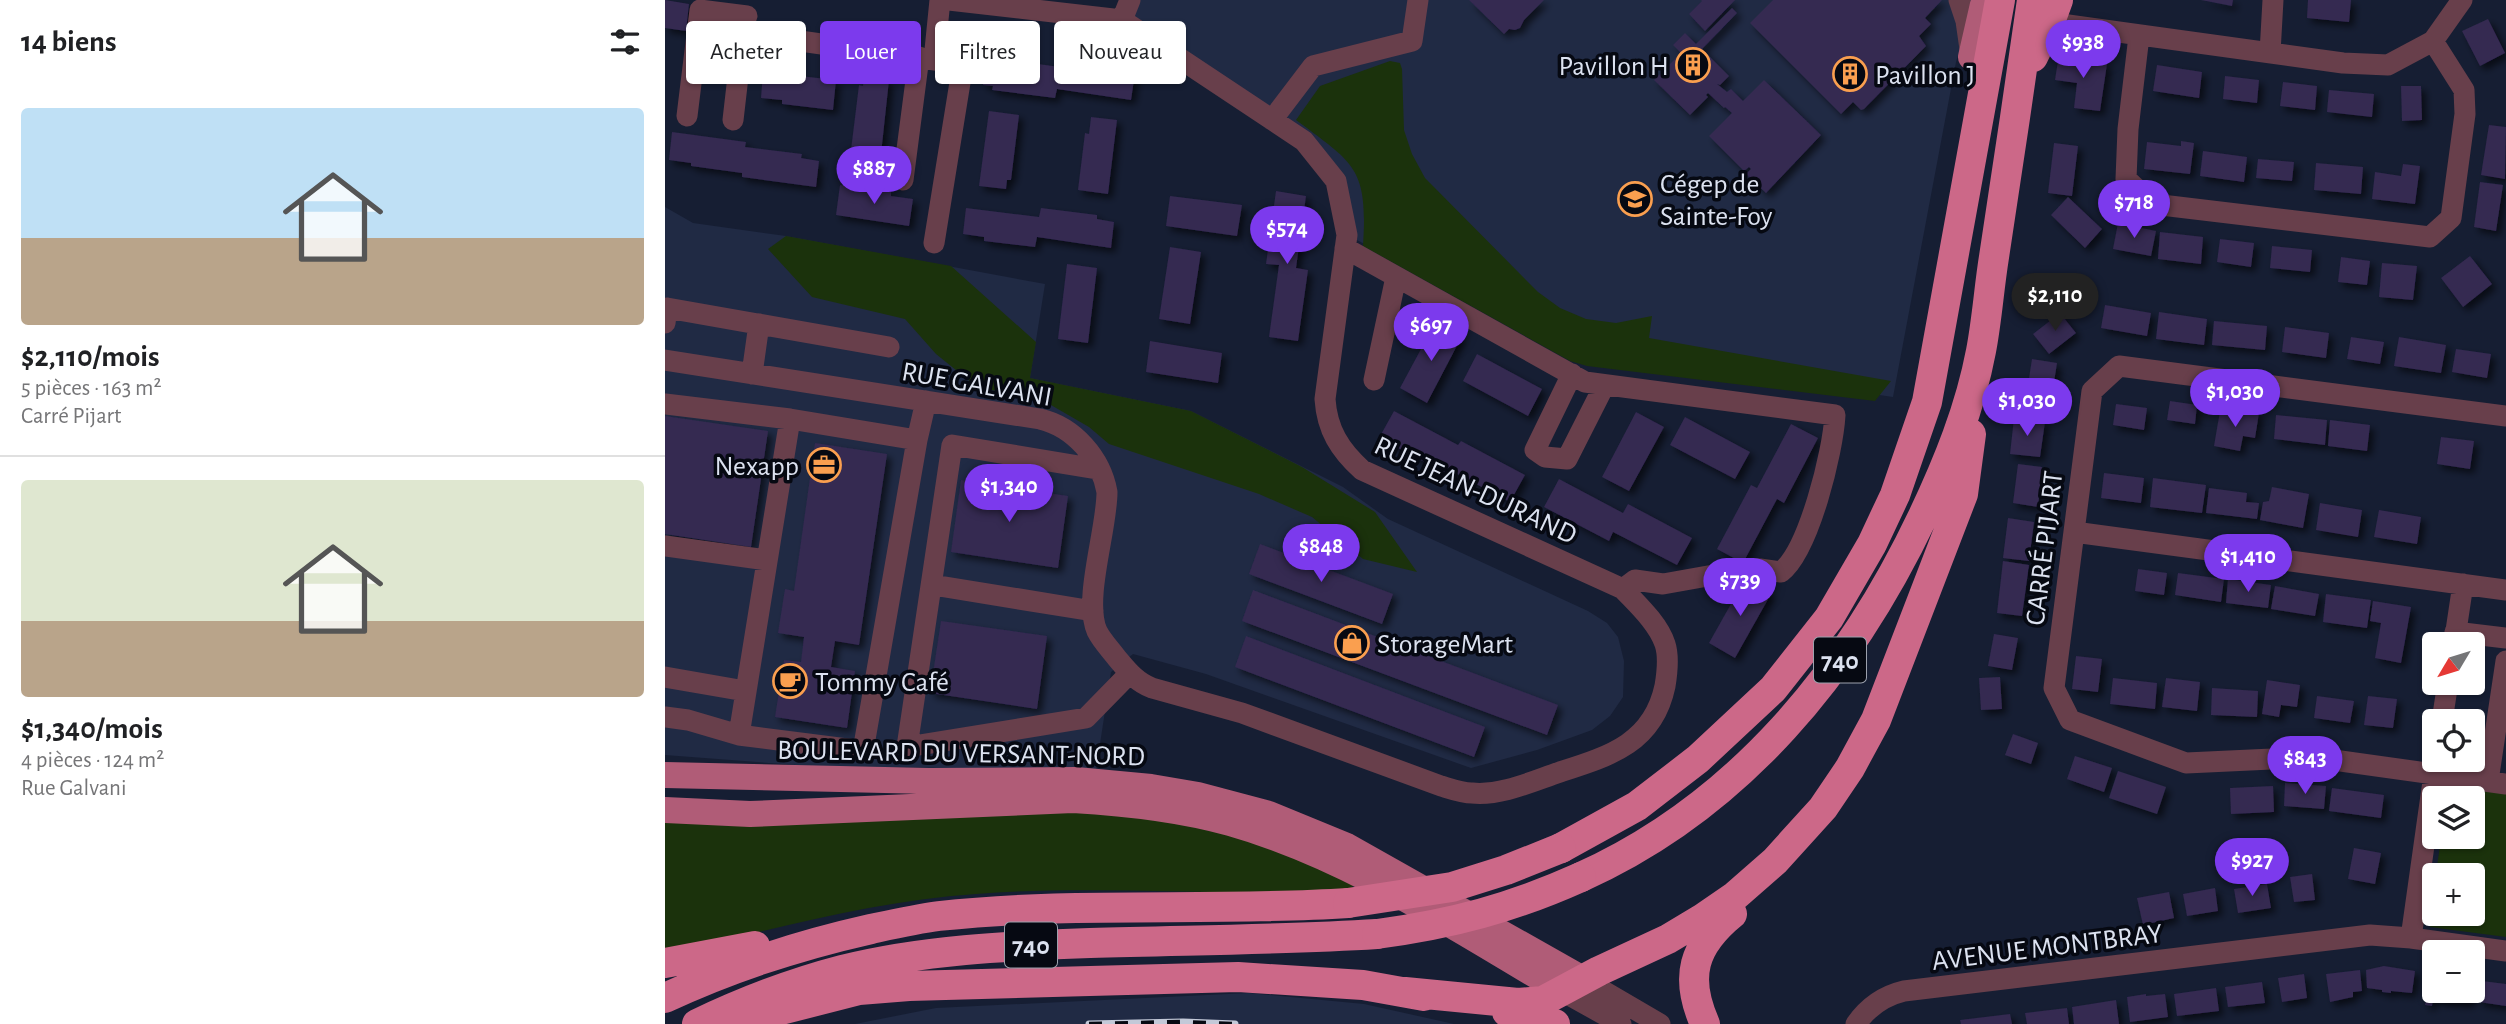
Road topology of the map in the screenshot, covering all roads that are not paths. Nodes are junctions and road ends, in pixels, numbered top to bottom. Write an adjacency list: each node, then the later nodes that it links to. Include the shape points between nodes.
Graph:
1 (940, 0): 18 (street)
2 (949, 0): 13 (street, RUE JEAN-DURAND)
3 (1130, 0): 13 (street)
4 (1418, 0): 22 (street, via 1412,41 1314,66)
5 (1958, 0): 17 (street)
6 (1984, 0): 17 (main road)
7 (2000, 0): 27 (highway, 740)
8 (2032, 0): 19 (highway, 740)
9 (2273, 0): 16 (street)
10 (2462, 0): 15 (street)
11 (2063, 13): 14 (street); 19 (highway, via 2050,22)
12 (747, 17): 18 (street); 20 (street, via 700,10); 21 (street)
13 (1122, 20): 22 (street, RUE JEAN-DURAND)
14 (2139, 36): 15 (street, via 2126,179 2153,204 2430,237 2451,218 2465,114 2464,90); 16 (street)
15 (2433, 41): 16 (street, via 2388,65)
16 (2270, 53)
17 (1971, 57): 27 (highway, via 1952,196)
18 (927, 58): 23 (street); 24 (street, via 963,64)
19 (2020, 83): 31 (highway, 740)
20 (687, 116)
21 (733, 120)
22 (1272, 120): 25 (street, RUE JEAN-DURAND, via 1304,141 1336,181 1347,235)
23 (903, 180)
24 (934, 243)
25 (1345, 248): 26 (street); 48 (street, RUE JEAN-DURAND, via 1325,399 1326,417 1344,454 1362,470)
26 (1396, 277): 34 (street); 35 (street)
27 (1946, 309): 68 (highway, 740, bridge, via 1927,402 1907,461 1872,544 1829,618 1773,689 1698,759 1637,806 1562,848 1452,887 1294,907 1048,908)
28 (665, 323): 29 (street, via 667,307)
29 (759, 324): 30 (street); 33 (street)
30 (889, 347)
31 (1981, 351): 66 (highway, via 1963,494 1877,720); 75 (highway, 740, bridge, via 1947,465 1900,563 1849,649 1800,709 1724,786 1618,860 1531,899 1428,928 1284,940 967,950 842,970 737,1005)
32 (665, 360): 33 (street, RUE GALVANI)
33 (752, 373): 37 (street, RUE GALVANI)
34 (1573, 374): 36 (street); 36 (street, via 1535,450 1545,457 1566,459)
35 (1374, 380)
36 (1604, 386): 48 (street, via 1835,415 1834,438 1810,520 1789,565 1781,572 1747,569 1663,584 1635,580)
37 (926, 401): 41 (street); 42 (street, RUE GALVANI, via 1049,421 1082,442)
38 (665, 404): 40 (street)
39 (2506, 416): 43 (street, CARRÉ PIJART, via 2119,366 2092,391)
40 (790, 419): 41 (street); 45 (street)
41 (917, 440): 59 (street, via 863,751)
42 (1097, 469): 47 (street, via 953,444); 50 (street, RUE GALVANI, via 1107,503)
43 (2074, 532): 46 (street); 60 (street, CARRÉ PIJART, via 2054,688 2070,720 2186,764 2312,757)
44 (665, 546): 45 (street)
45 (766, 560): 57 (street)
46 (2463, 584): 49 (street); 51 (street)
47 (933, 585): 50 (street); 55 (street, via 907,747 1086,718)
48 (1623, 589): 65 (street, RUE JEAN-DURAND, via 1665,644 1667,673 1661,702 1648,728 1606,757 1498,792)
49 (2506, 590)
50 (1093, 611): 55 (street, RUE GALVANI, via 1102,638)
51 (2455, 632)
52 (2485, 638): 53 (street)
53 (2506, 638)
54 (2506, 661): 64 (street)
55 (1130, 673): 65 (street, RUE GALVANI, via 1152,688 1242,713)
56 (665, 677): 57 (street)
57 (744, 691): 59 (street)
58 (665, 717): 59 (street)
59 (739, 735)
60 (2422, 766)
61 (2434, 772): 69 (street)
62 (2456, 772): 64 (street, CARRÉ PIJART)
63 (665, 775): 72 (main road, BOULEVARD DU VERSANT-NORD, via 1076,780 1209,798 1295,823 1347,846)
64 (2497, 782)
65 (1472, 794)
66 (1823, 808): 72 (highway, via 1787,850 1735,896 1668,939); 80 (highway, via 1794,857 1702,946 1693,984)
67 (665, 810): 72 (main road, BOULEVARD DU VERSANT-NORD, via 750,814 1073,800 1207,817 1274,837 1338,864)
68 (918, 919): 71 (highway); 74 (highway, 740, via 816,942 722,973)
69 (2411, 938): 70 (street, AVENUE MONTBRAY); 81 (street, AVENUE MONTBRAY, via 2370,935 1904,991 1881,1000)
70 (2506, 951)
71 (665, 963)
72 (1572, 985): 73 (highway, via 1528,1004); 78 (street, BOULEVARD DU VERSANT-NORD); 79 (street, BOULEVARD DU VERSANT-NORD)
73 (1405, 992): 76 (highway, via 1238,977 909,986 859,990); 77 (highway)
74 (665, 998)
75 (698, 1024)
76 (726, 1024)
77 (1555, 1024)
78 (1621, 1024)
79 (1660, 1024)
80 (1705, 1024)
81 (1856, 1024)

